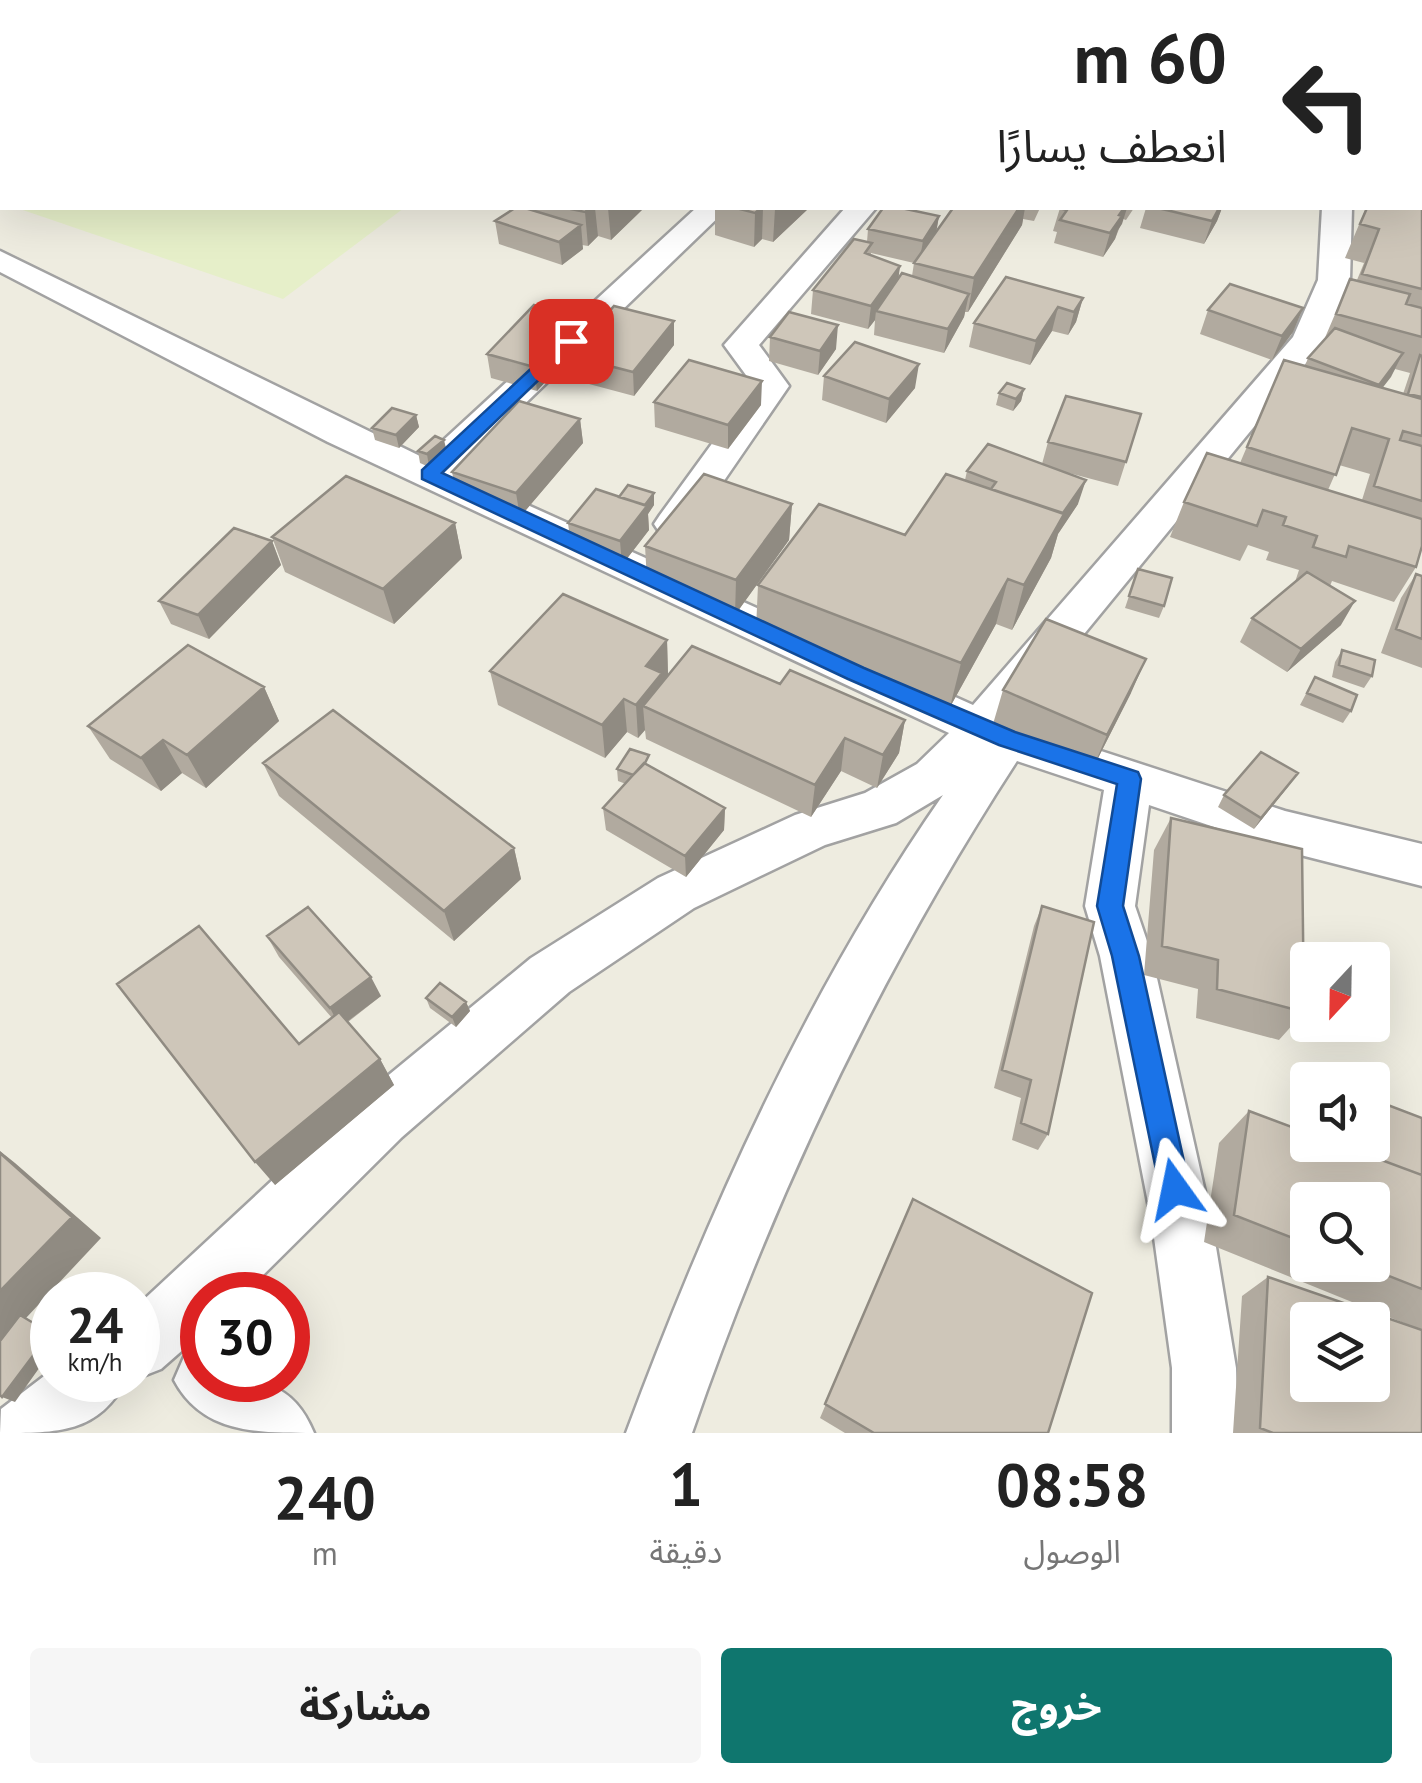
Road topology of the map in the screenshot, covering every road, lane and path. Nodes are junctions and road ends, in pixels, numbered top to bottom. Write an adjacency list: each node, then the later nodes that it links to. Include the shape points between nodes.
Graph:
1 (711, 210): 5 (street)
2 (859, 210): 6 (street, via 741,345 772,386)
3 (1350, 210): 7 (street, via 1334,280 1308,340)
4 (0, 260): 5 (street)
5 (429, 474): 6 (street)
6 (640, 572): 7 (street)
7 (993, 733): 8 (street); 10 (street, via 908,794 727,867 613,931 382,1117); 15 (street, via 955,813 848,996 733,1239)
8 (1130, 779): 9 (street, via 1286,831); 16 (street, via 1110,906 1182,1223 1204,1368)
9 (1422, 865)
10 (160, 1327)
11 (65, 1402): 13 (street)
12 (238, 1402): 14 (street)
13 (25, 1433)
14 (281, 1433)
15 (660, 1433)
16 (1205, 1433)

